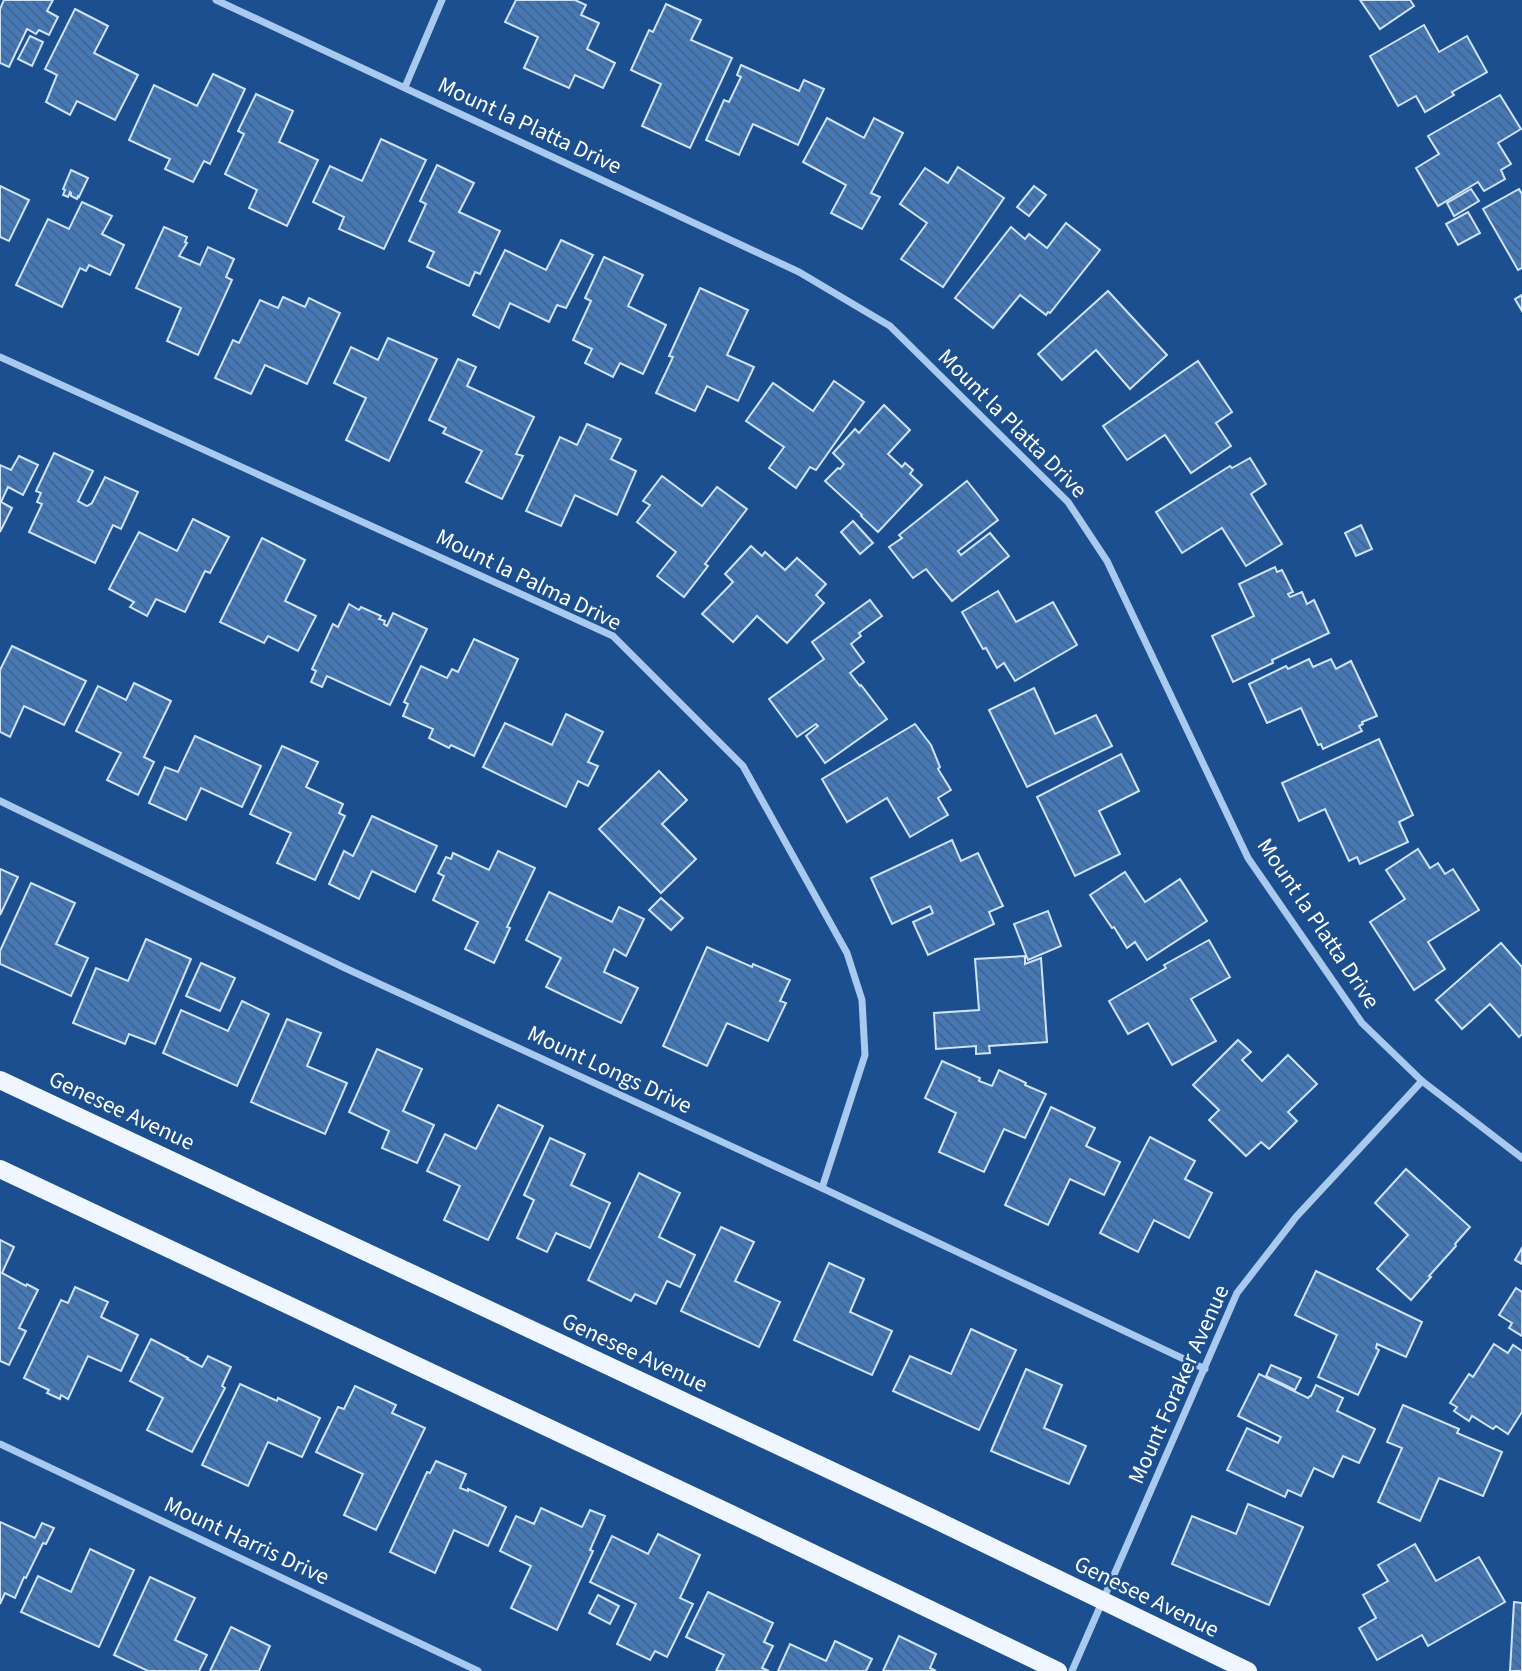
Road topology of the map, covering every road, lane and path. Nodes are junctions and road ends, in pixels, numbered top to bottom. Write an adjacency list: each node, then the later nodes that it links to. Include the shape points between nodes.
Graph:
1 (216, 0): 3 (street, Mount la Platta Drive)
2 (442, 0): 3 (street)
3 (405, 87): 7 (street, Mount la Platta Drive, via 799,272 890,326 1069,502 1107,561 1248,858 1362,1023)
4 (0, 357): 10 (street, Mount la Palma Drive, via 613,636 743,766 847,953 862,1000 866,1055)
5 (0, 801): 10 (street, Mount Longs Drive, via 345,968)
6 (0, 1080): 13 (main road, Genesee Avenue)
7 (1422, 1081): 8 (street, Mount la Platta Drive); 11 (street, Mount Foraker Avenue, via 1296,1217 1237,1293)
8 (1522, 1158)
9 (0, 1168): 15 (main road)
10 (822, 1188): 11 (street, Mount Longs Drive)
11 (1205, 1369): 13 (street, Mount Foraker Avenue)
12 (0, 1444): 14 (street, Mount Harris Drive)
13 (1103, 1602): 16 (street, Mount Foraker Avenue); 17 (main road, Genesee Avenue)
14 (478, 1671)
15 (1058, 1671)
16 (1072, 1671)
17 (1248, 1671)

